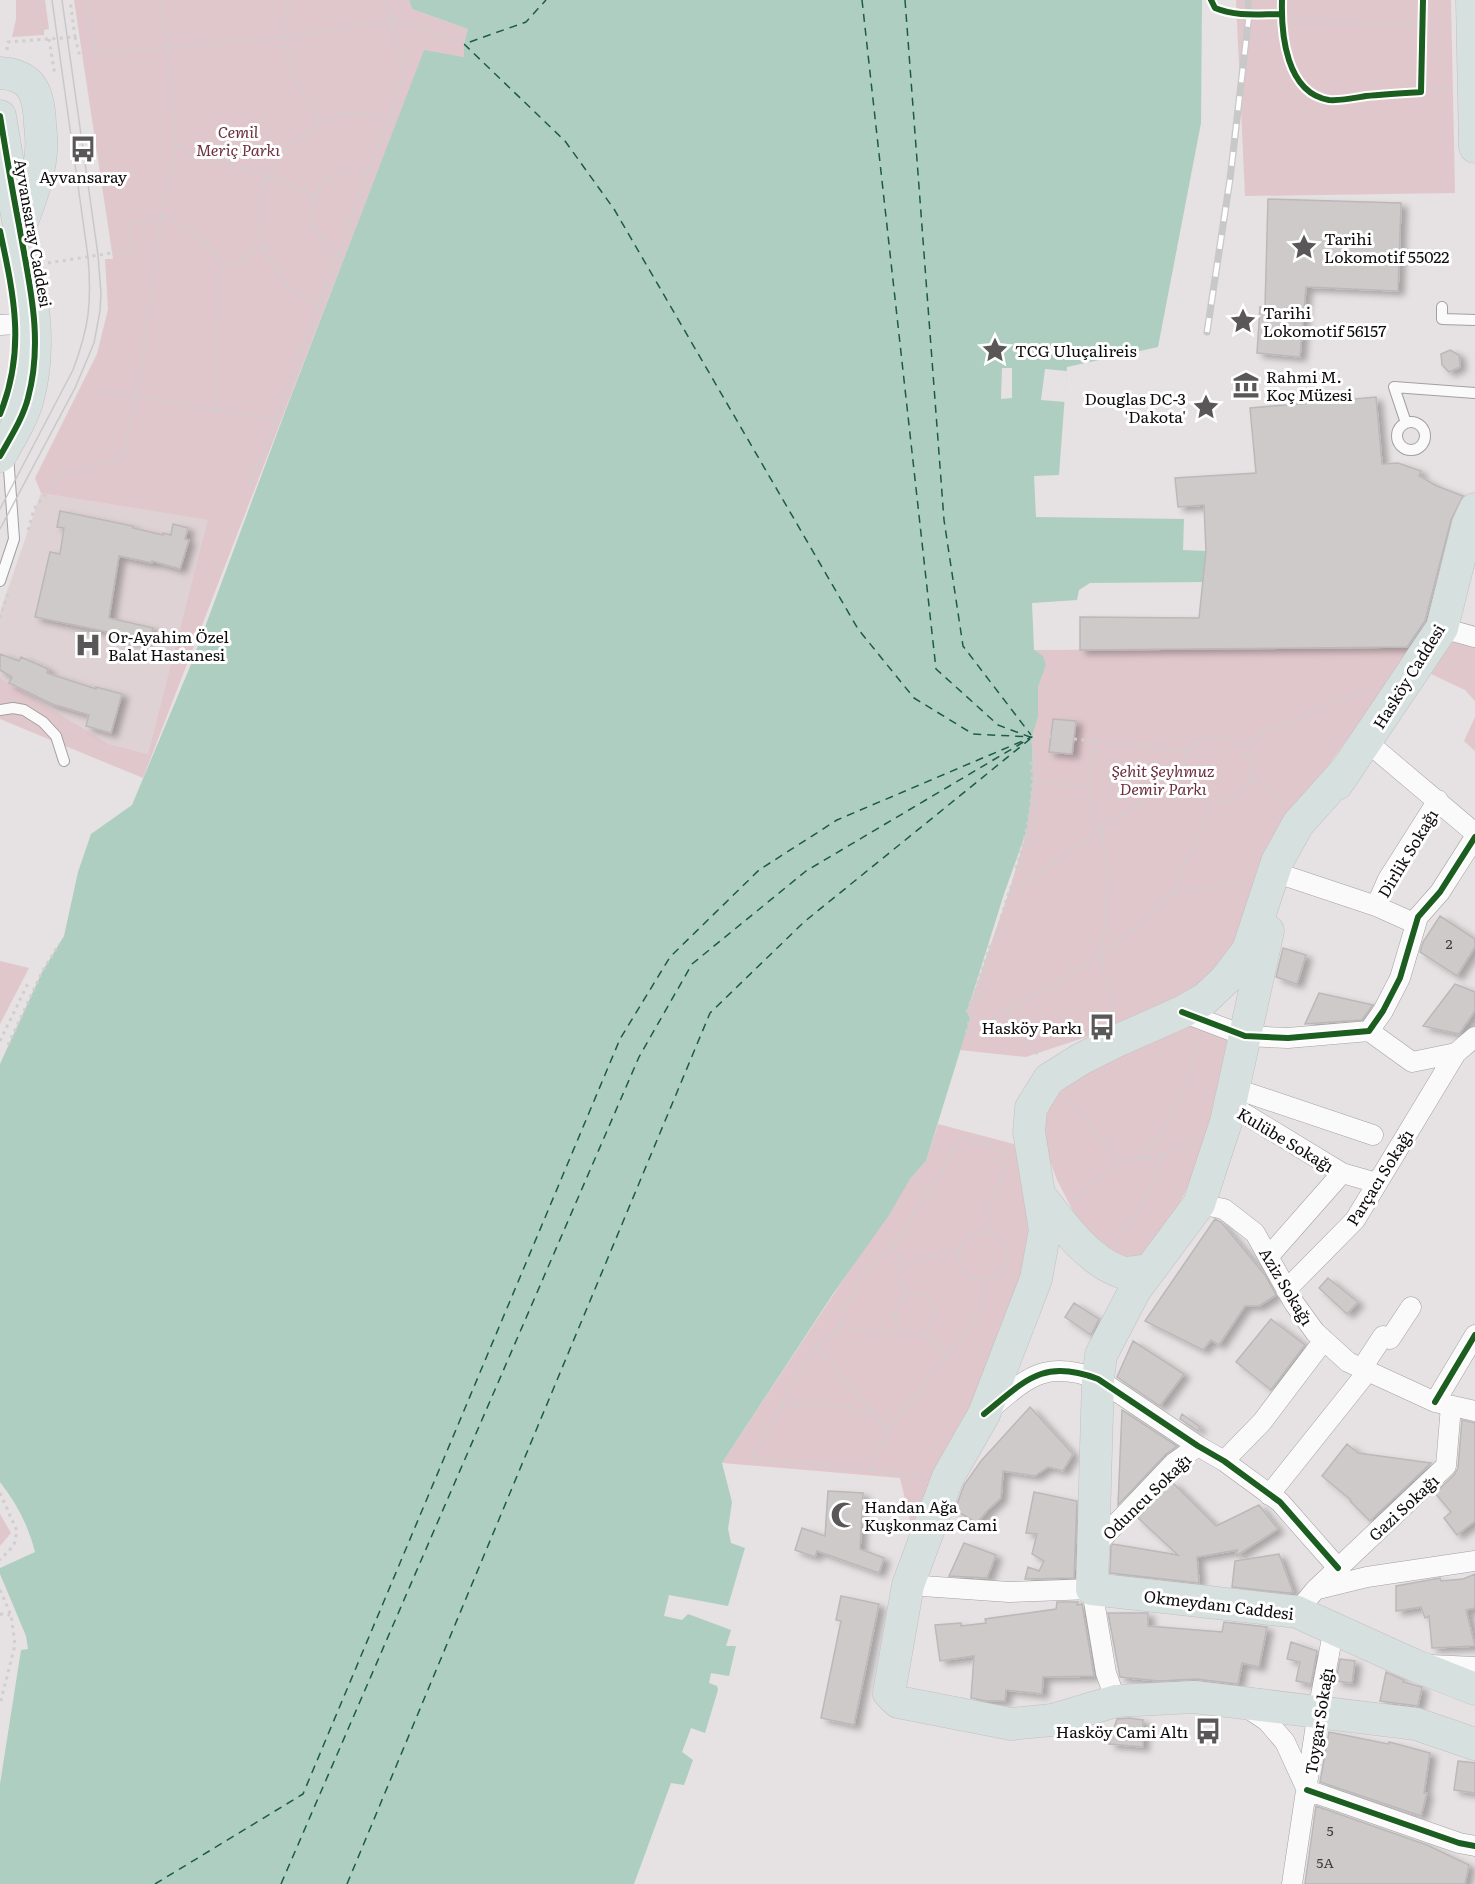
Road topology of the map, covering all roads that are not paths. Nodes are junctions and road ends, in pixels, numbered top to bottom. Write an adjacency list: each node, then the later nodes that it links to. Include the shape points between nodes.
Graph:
1 (1472, 0): 4 (main road)
2 (3, 63): 5 (main road, via 36,93 42,151 34,187)
3 (0, 116): 5 (main road, Ayvansaray Caddesi)
4 (1474, 138)
5 (10, 230): 8 (main road, Ayvansaray Caddesi, via 14,299); 11 (main road, Ayvansaray Caddesi, via 28,267 36,325 35,365 27,402)
6 (1442, 307): 7 (lane, via 1442,319)
7 (1475, 320)
8 (8, 324): 11 (main road, Ayvansaray Caddesi, via 13,373)
9 (1475, 393): 10 (lane, via 1394,387)
10 (1406, 423)
11 (2, 437): 13 (lane, via 14,539)
12 (1475, 509): 14 (main road, Hasköy Caddesi)
13 (5, 583)
14 (1442, 628): 15 (street); 17 (main road, Hasköy Caddesi)
15 (1475, 636)
16 (0, 710): 18 (lane, via 24,710 43,722 56,736)
17 (1366, 741): 19 (main road, Hasköy Caddesi); 20 (street)
18 (63, 761)
19 (1348, 768): 22 (main road); 22 (main road, via 1298,825 1277,862)
20 (1438, 800): 21 (street); 23 (street, Dirlik Sokağı, via 1388,879)
21 (1475, 835): 24 (street)
22 (1278, 878): 23 (street); 25 (main road, via 1248,950); 27 (main road)
23 (1376, 906): 24 (street)
24 (1416, 924): 26 (street, via 1400,978)
25 (1194, 1017): 27 (street); 35 (main road, via 1121,1038 1050,1079 1031,1108 1029,1132)
26 (1369, 1031): 27 (street, via 1288,1038); 29 (street, via 1412,1062)
27 (1245, 1036): 30 (main road)
28 (1475, 1037): 29 (street)
29 (1456, 1053): 33 (street, Parçacı Sokağı)
30 (1229, 1108): 31 (street); 32 (street, Kulübe Sokağı); 34 (main road)
31 (1373, 1135)
32 (1342, 1173): 33 (street, Kulübe Sokağı); 36 (street)
33 (1377, 1183): 38 (street, Parçacı Sokağı, via 1355,1220)
34 (1199, 1204): 36 (street, Aziz Sokağı, via 1224,1209 1255,1233); 37 (main road)
35 (1048, 1206): 37 (main road, via 1073,1238 1102,1261 1122,1272); 46 (main road, via 1036,1279)
36 (1269, 1256): 38 (street, Aziz Sokağı)
37 (1149, 1270): 43 (main road, via 1101,1355)
38 (1286, 1290): 41 (street, Aziz Sokağı)
39 (1411, 1307): 42 (street, via 1390,1339 1383,1336)
40 (1475, 1334): 44 (street)
41 (1324, 1340): 42 (street, Aziz Sokağı, via 1348,1362); 48 (street, via 1262,1422)
42 (1365, 1370): 44 (street, Aziz Sokağı); 49 (street)
43 (1098, 1379): 46 (street, via 1080,1372 1051,1370 1024,1381); 47 (street); 50 (main road)
44 (1443, 1404): 45 (street, Aziz Sokağı); 52 (street, Gazi Sokağı, via 1446,1466)
45 (1475, 1411)
46 (984, 1414): 53 (main road, via 948,1477)
47 (1198, 1446): 48 (street); 50 (street, Oduncu Sokağı, via 1174,1463)
48 (1224, 1461): 49 (street)
49 (1269, 1495): 52 (street, via 1280,1502)
50 (1095, 1546): 54 (main road)
51 (1475, 1561): 55 (street, via 1367,1577)
52 (1338, 1568): 55 (street, Gazi Sokağı)
53 (908, 1585): 54 (street, via 1009,1592); 60 (main road, via 889,1693 898,1702 1011,1724 1052,1720)
54 (1092, 1589): 55 (main road, Okmeydanı Caddesi); 60 (street, via 1106,1673)
55 (1306, 1601): 56 (main road, Okmeydanı Caddesi)
56 (1334, 1629): 57 (main road, Okmeydanı Caddesi); 62 (street, Toygar Sokağı)
57 (1414, 1665): 58 (street); 59 (main road, Okmeydanı Caddesi)
58 (1475, 1667)
59 (1475, 1689)
60 (1116, 1701): 61 (main road, via 1194,1697)
61 (1241, 1703): 62 (main road); 64 (street, via 1267,1721 1285,1742)
62 (1318, 1711): 63 (main road, via 1416,1724); 64 (street, Toygar Sokağı)
63 (1475, 1744)
64 (1307, 1790): 65 (street); 66 (street, Toygar Sokağı)
65 (1475, 1846)
66 (1292, 1884)

